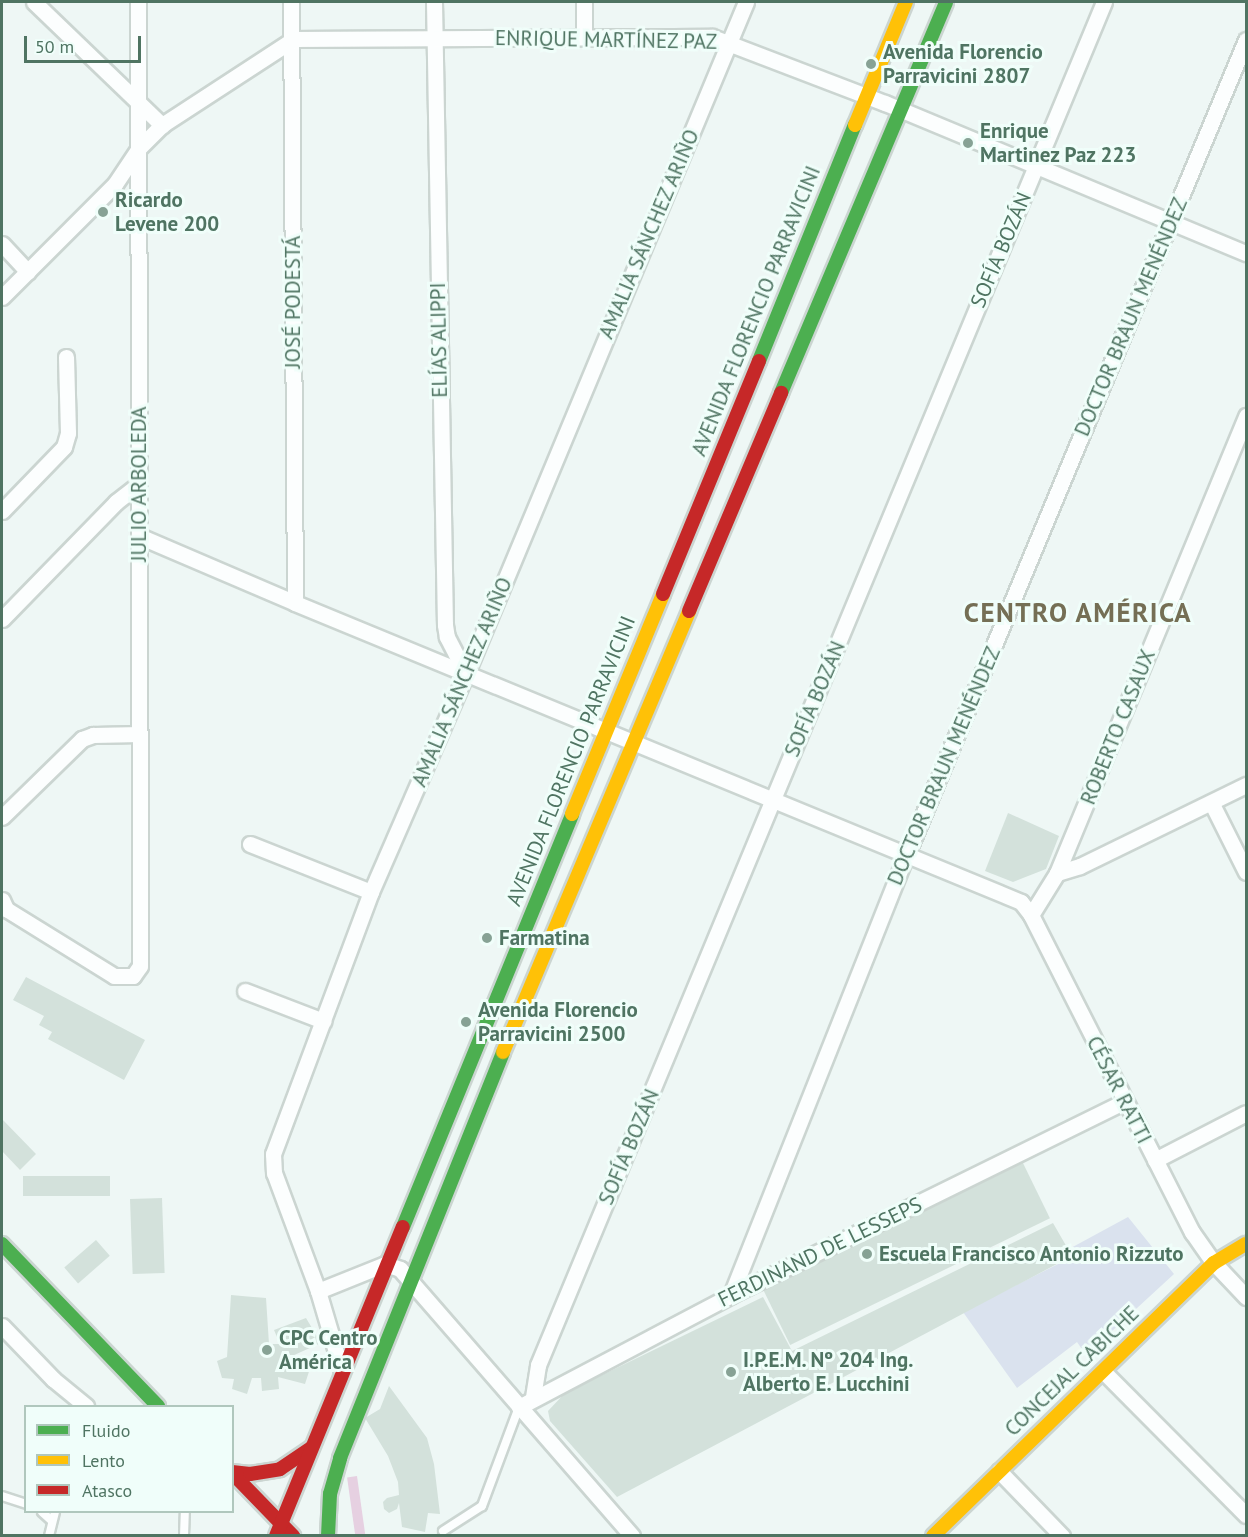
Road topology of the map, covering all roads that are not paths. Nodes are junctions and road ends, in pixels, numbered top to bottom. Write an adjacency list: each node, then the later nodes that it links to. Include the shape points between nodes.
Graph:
1 (34, 2): 16 (street)
2 (138, 2): 16 (street, JULIO ARBOLEDA)
3 (291, 2): 12 (street, JOSÉ PODESTÁ)
4 (434, 2): 11 (street, ELÍAS ALIPPI)
5 (584, 2): 10 (street)
6 (906, 2): 15 (main road, AVENIDA FLORENCIO PARRAVICINI)
7 (946, 2): 17 (main road)
8 (1104, 2): 20 (street, SOFÍA BOZÁN)
9 (740, 5): 14 (street, AMALIA SÁNCHEZ ARIÑO)
10 (584, 37): 11 (street, ENRIQUE MARTÍNEZ PAZ); 14 (street, ENRIQUE MARTÍNEZ PAZ, via 712,37)
11 (434, 38): 12 (street, ENRIQUE MARTÍNEZ PAZ); 33 (street, ELÍAS ALIPPI, via 445,625)
12 (291, 40): 18 (street); 31 (street, JOSÉ PODESTÁ)
13 (1246, 40): 21 (street, DOCTOR BRAUN MENÉNDEZ)
14 (729, 42): 15 (street, ENRIQUE MARTÍNEZ PAZ); 33 (street, AMALIA SÁNCHEZ ARIÑO)
15 (867, 96): 17 (street, ENRIQUE MARTÍNEZ PAZ); 34 (main road, AVENIDA FLORENCIO PARRAVICINI)
16 (138, 105): 18 (street); 19 (street, JULIO ARBOLEDA)
17 (901, 110): 20 (street, ENRIQUE MARTÍNEZ PAZ); 36 (main road)
18 (162, 125): 19 (street)
19 (139, 148): 24 (street, via 115,184); 28 (street, JULIO ARBOLEDA)
20 (1036, 165): 21 (street, ENRIQUE MARTÍNEZ PAZ); 38 (street, SOFÍA BOZÁN)
21 (1170, 223): 23 (street, ENRIQUE MARTÍNEZ PAZ); 42 (street, DOCTOR BRAUN MENÉNDEZ)
22 (2, 244): 24 (street)
23 (1246, 254)
24 (28, 272): 25 (street)
25 (2, 297)
26 (66, 357): 29 (street, via 68,433 64,447)
27 (1246, 416): 44 (street, ROBERTO CASAUX)
28 (139, 484): 30 (street, JULIO ARBOLEDA); 32 (street, via 116,502)
29 (2, 511)
30 (139, 536): 31 (street); 35 (street, JULIO ARBOLEDA)
31 (295, 603): 33 (street)
32 (2, 620)
33 (466, 674): 34 (street); 45 (street, AMALIA SÁNCHEZ ARIÑO)
34 (607, 730): 36 (street); 56 (main road, AVENIDA FLORENCIO PARRAVICINI)
35 (140, 734): 40 (street, via 93,735 82,739); 46 (street, JULIO ARBOLEDA, via 140,966 133,976 114,976)
36 (634, 744): 38 (street); 57 (main road, via 559,916)
37 (1246, 785): 39 (street)
38 (773, 800): 42 (street); 64 (street, SOFÍA BOZÁN, via 538,1365)
39 (1212, 804): 43 (street); 44 (street)
40 (2, 817)
41 (250, 844): 45 (street)
42 (906, 856): 47 (street, via 1013,897); 59 (street, DOCTOR BRAUN MENÉNDEZ)
43 (1246, 872)
44 (1057, 873): 47 (street, ROBERTO CASAUX)
45 (371, 892): 49 (street, AMALIA SÁNCHEZ ARIÑO)
46 (3, 908)
47 (1031, 915): 50 (street, CÉSAR RATTI)
48 (245, 991): 49 (street)
49 (323, 1021): 58 (street, AMALIA SÁNCHEZ ARIÑO, via 272,1165)
50 (1124, 1102): 52 (street, CÉSAR RATTI); 59 (street, FERDINAND DE LESSEPS)
51 (1246, 1113): 52 (street)
52 (1155, 1160): 55 (street, CÉSAR RATTI, via 1192,1233)
53 (2, 1244): 65 (main road)
54 (1246, 1244): 55 (main road, CONCEJAL CABICHE)
55 (1214, 1263): 60 (street, CÉSAR RATTI); 62 (main road, CONCEJAL CABICHE)
56 (385, 1264): 57 (street, via 400,1269); 58 (street); 63 (main road, AVENIDA FLORENCIO PARRAVICINI)
57 (412, 1281): 67 (street); 85 (main road, via 334,1475)
58 (318, 1291): 63 (street, AMALIA SÁNCHEZ ARIÑO)
59 (731, 1295): 64 (street, FERDINAND DE LESSEPS)
60 (1246, 1297)
61 (2, 1326): 66 (street)
62 (1102, 1371): 69 (main road, CONCEJAL CABICHE); 78 (street)
63 (342, 1372): 68 (main road, AVENIDA FLORENCIO PARRAVICINI)
64 (533, 1397): 67 (street, FERDINAND DE LESSEPS)
65 (148, 1403)
66 (84, 1405)
67 (519, 1407): 81 (lane, via 482,1506); 86 (street)
68 (312, 1447): 70 (main road, via 280,1469); 80 (main road, AVENIDA FLORENCIO PARRAVICINI)
69 (999, 1471): 87 (main road, CONCEJAL CABICHE); 88 (street)
70 (234, 1473)
71 (234, 1476): 80 (main road)
72 (234, 1494): 80 (main road)
73 (2, 1496): 74 (lane)
74 (24, 1503)
75 (43, 1513): 79 (lane)
76 (54, 1513): 79 (lane)
77 (185, 1513): 83 (lane)
78 (1246, 1515)
79 (51, 1520): 82 (lane)
80 (277, 1531): 84 (main road)
81 (443, 1531)
82 (49, 1536)
83 (184, 1536)
84 (293, 1536)
85 (328, 1536)
86 (632, 1536)
87 (933, 1536)
88 (1062, 1536)

